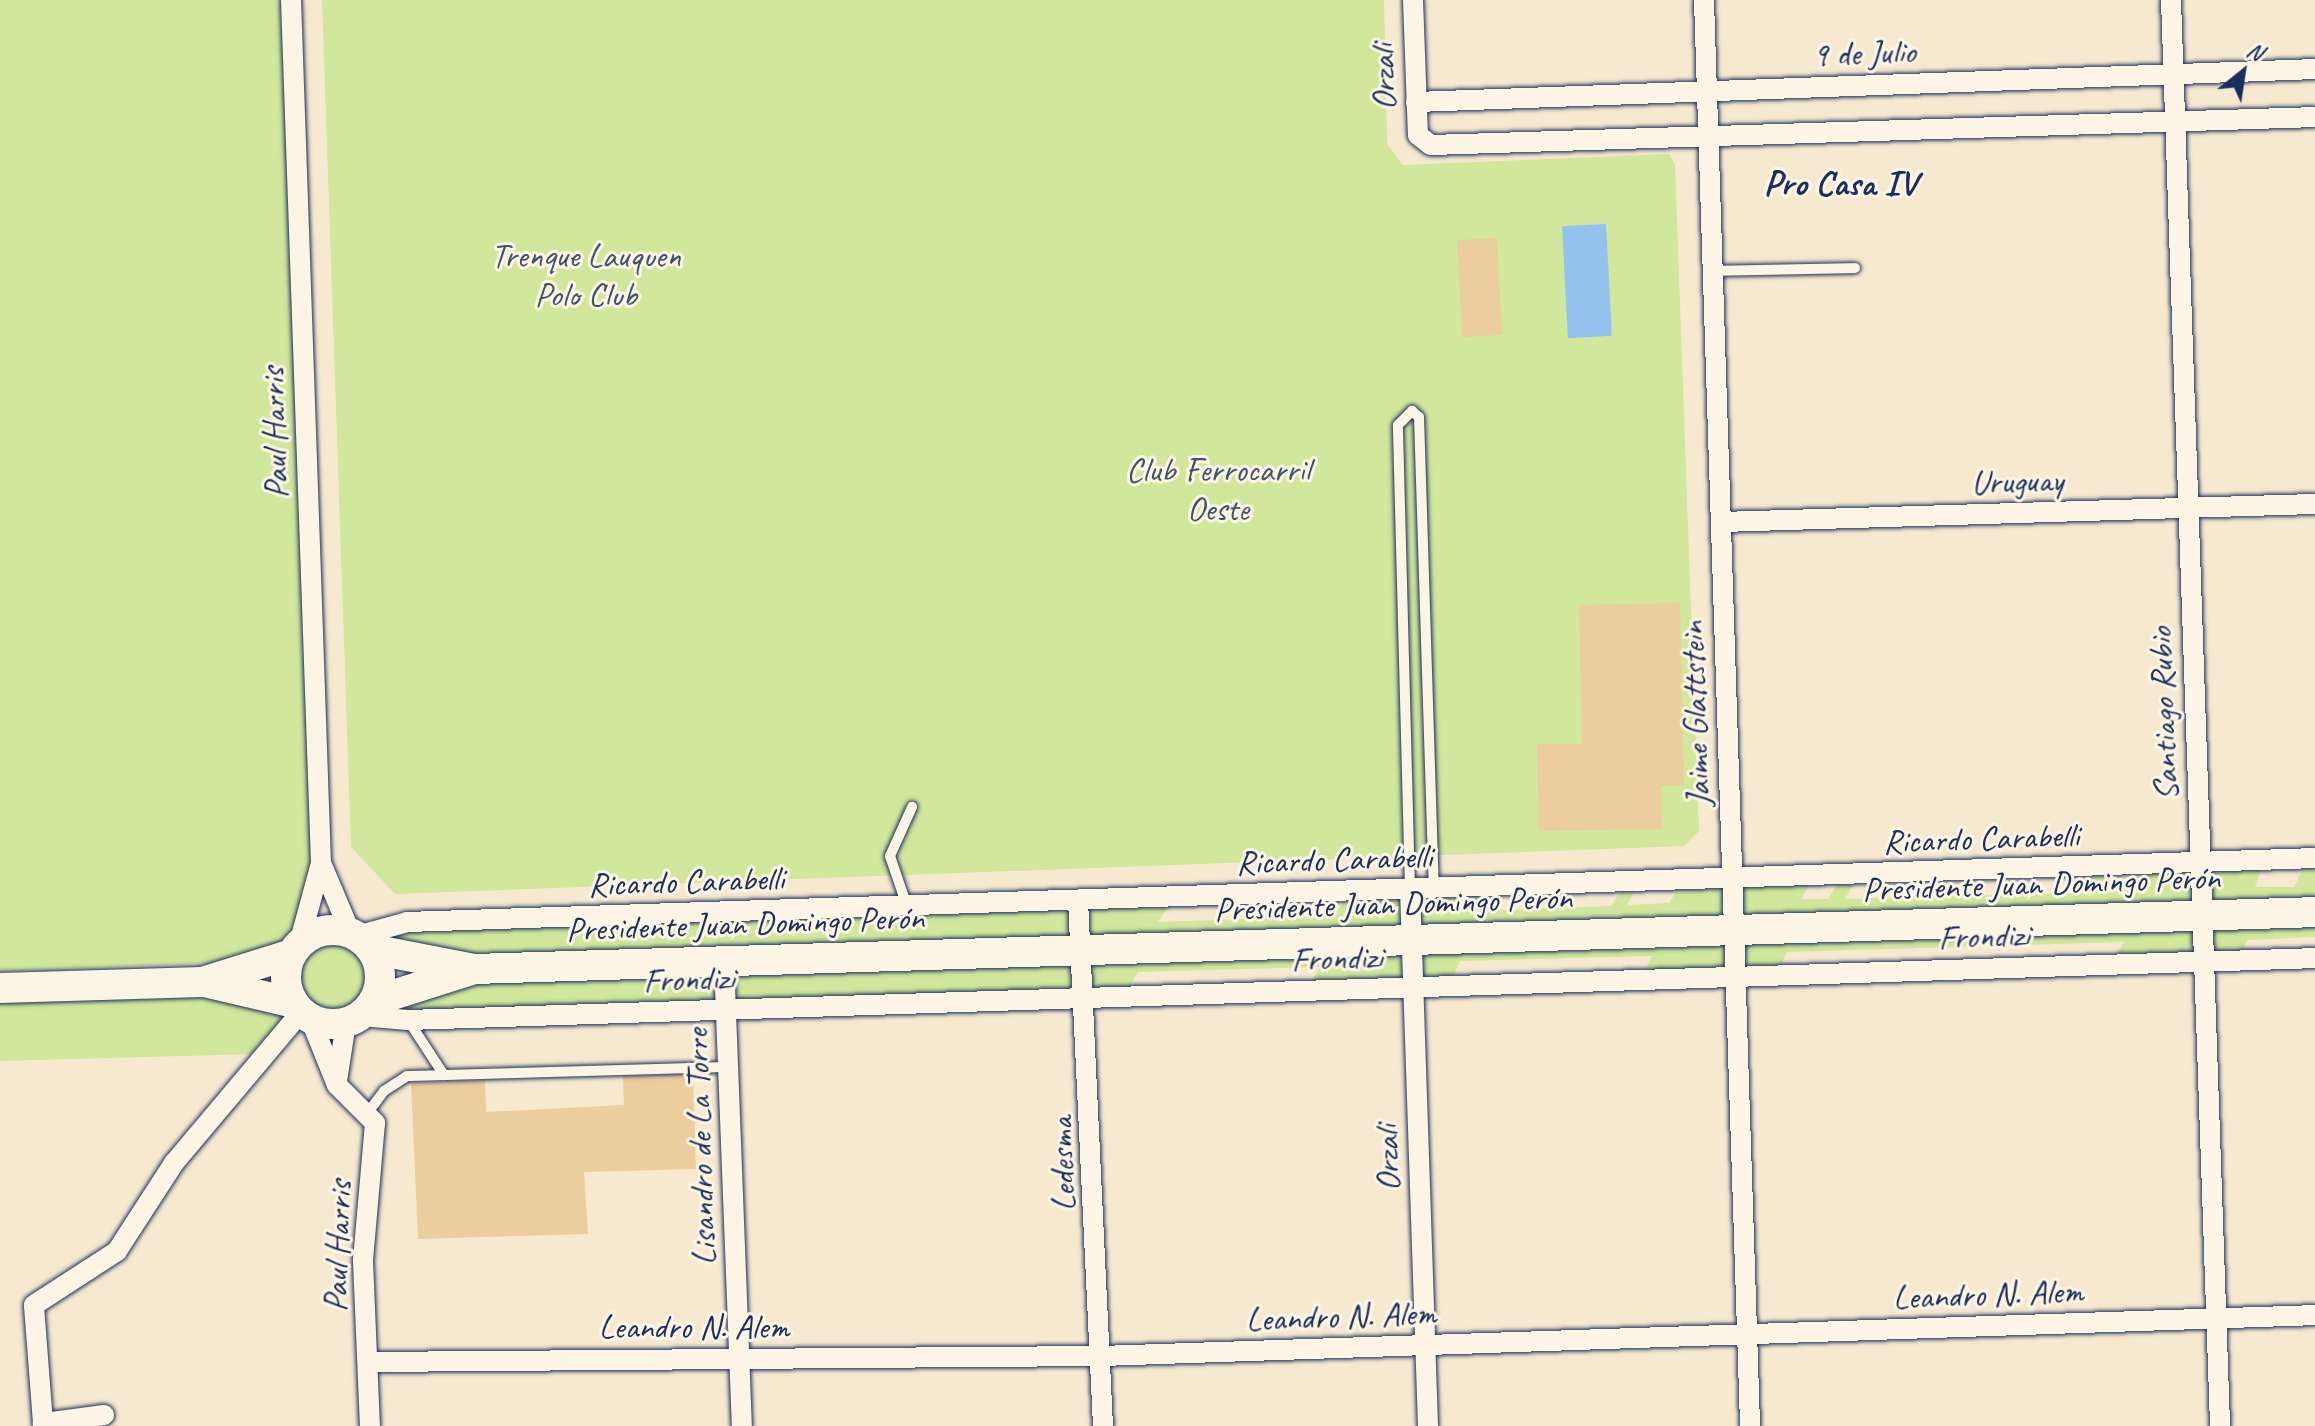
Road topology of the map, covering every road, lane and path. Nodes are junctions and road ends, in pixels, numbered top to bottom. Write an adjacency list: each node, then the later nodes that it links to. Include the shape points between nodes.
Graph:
1 (291, 0): 20 (street, Paul Harris)
2 (1413, 0): 8 (street, Orzali)
3 (1704, 0): 7 (street, Jaime Glattstein)
4 (2171, 0): 6 (street, Santiago Rubio)
5 (2315, 69): 6 (street, 9 de Julio)
6 (2173, 74): 7 (street, 9 de Julio); 10 (street, Santiago Rubio)
7 (1706, 91): 8 (street, 9 de Julio); 11 (street, Jaime Glattstein)
8 (1416, 102): 11 (street, Orzali, via 1418,135 1431,145)
9 (2315, 117): 10 (street)
10 (2175, 121): 11 (street); 15 (street, Santiago Rubio)
11 (1708, 137): 13 (street, Jaime Glattstein)
12 (1855, 268): 13 (lane)
13 (1712, 271): 16 (street, Jaime Glattstein)
14 (2315, 504): 15 (street, Uruguay)
15 (2188, 508): 16 (street, Uruguay); 19 (street, Santiago Rubio)
16 (1721, 522): 21 (street, Jaime Glattstein)
17 (912, 807): 25 (lane, via 890,856)
18 (2315, 858): 19 (street, Ricardo Carabelli)
19 (2200, 862): 21 (street, Ricardo Carabelli); 27 (street, Santiago Rubio)
20 (321, 863): 29 (street, Paul Harris); 31 (street, Paul Harris)
21 (1732, 878): 22 (street, Ricardo Carabelli); 28 (street, Jaime Glattstein)
22 (1434, 888): 23 (street, Ricardo Carabelli); 23 (lane, via 1419,417 1412,411 1398,425)
23 (1410, 889): 24 (street, Ricardo Carabelli); 30 (street, Orzali)
24 (1078, 900): 25 (street, Ricardo Carabelli); 32 (street, Ledesma)
25 (907, 906): 29 (street, Ricardo Carabelli, via 407,922)
26 (2315, 912): 27 (main road, Presidente Juan Domingo Perón)
27 (2202, 916): 28 (main road, Presidente Juan Domingo Perón); 35 (street, Santiago Rubio)
28 (1734, 930): 30 (main road, Presidente Juan Domingo Perón); 37 (street, Jaime Glattstein)
29 (359, 940): 31 (main road, via 324,931); 36 (main road, Presidente Juan Domingo Perón); 44 (main road, via 380,975)
30 (1412, 940): 32 (main road, Presidente Juan Domingo Perón); 39 (street, Orzali)
31 (296, 949): 38 (main road); 43 (main road, via 285,979)
32 (1083, 950): 34 (main road, Presidente Juan Domingo Perón); 41 (street, Ledesma)
33 (2315, 958): 35 (street, Frondizi)
34 (724, 961): 36 (main road, Presidente Juan Domingo Perón); 42 (street, Lisandro de La Torre)
35 (2203, 961): 37 (street, Frondizi); 51 (street, Santiago Rubio)
36 (474, 969): 44 (main road, Presidente Juan Domingo Perón)
37 (1735, 977): 39 (street, Frondizi); 52 (street, Jaime Glattstein)
38 (202, 982): 40 (main road); 43 (main road)
39 (1414, 987): 41 (street, Frondizi); 53 (street, Orzali)
40 (0, 988)
41 (1088, 998): 42 (street, Frondizi); 54 (street, Ledesma)
42 (727, 1010): 45 (street, Frondizi); 46 (street, Lisandro de La Torre)
43 (301, 1011): 44 (main road); 48 (street); 57 (street, via 174,1163 117,1251 34,1305 43,1423)
44 (360, 1013): 45 (street, Frondizi); 48 (street)
45 (408, 1020): 47 (lane)
46 (730, 1067): 47 (lane); 55 (street, Lisandro de La Torre)
47 (444, 1075): 49 (lane, via 407,1076 384,1091)
48 (337, 1085): 49 (street)
49 (369, 1111): 56 (street, Paul Harris, via 375,1123 363,1261)
50 (2315, 1315): 51 (street, Leandro N. Alem)
51 (2216, 1318): 52 (street, Leandro N. Alem); 63 (street, Santiago Rubio)
52 (1747, 1334): 53 (street, Leandro N. Alem); 62 (street, Jaime Glattstein)
53 (1425, 1345): 54 (street, Leandro N. Alem); 61 (street, Orzali)
54 (1101, 1356): 55 (street, Leandro N. Alem); 60 (street, Ledesma)
55 (740, 1359): 56 (street, Leandro N. Alem); 59 (street, Lisandro de La Torre)
56 (368, 1362): 58 (street, Paul Harris)
57 (104, 1415)
58 (370, 1426)
59 (742, 1426)
60 (1103, 1426)
61 (1428, 1426)
62 (1750, 1426)
63 (2220, 1426)

